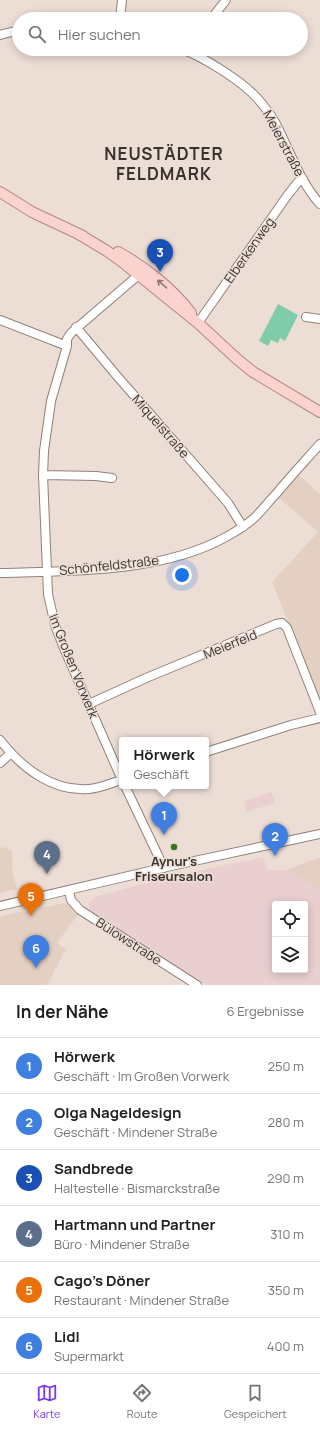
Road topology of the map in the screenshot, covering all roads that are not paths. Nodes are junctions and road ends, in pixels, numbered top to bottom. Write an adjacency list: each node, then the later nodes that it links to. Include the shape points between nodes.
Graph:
1 (122, 0): 3 (street)
2 (226, 0): 4 (street)
3 (121, 12)
4 (217, 12)
5 (12, 32): 6 (street)
6 (0, 35)
7 (197, 56): 8 (street, Meierstraße, via 215,66 259,100 269,112)
8 (303, 179): 10 (street, Meierstraße); 15 (street, Elberkenweg, via 287,196)
9 (0, 192): 11 (main road, via 32,212 77,233)
10 (320, 204)
11 (142, 272): 15 (main road); 16 (street)
12 (306, 317): 13 (street)
13 (320, 318)
14 (0, 320): 17 (street)
15 (198, 323): 18 (main road, via 253,372)
16 (76, 327): 17 (street, Im Großen Vorwerk); 22 (street, Miquelstraße, via 228,503)
17 (67, 346): 20 (street, Im Großen Vorwerk, via 51,401)
18 (320, 412)
19 (320, 444): 22 (street, Schönfeldstraße)
20 (43, 475): 21 (street); 23 (street, Im Großen Vorwerk)
21 (112, 478)
22 (243, 527): 23 (street, Schönfeldstraße, via 215,543 176,558 98,569)
23 (46, 571): 24 (street, Schönfeldstraße); 25 (street, Im Großen Vorwerk, via 55,625)
24 (0, 573)
25 (89, 704): 26 (street, Meierfeld, via 282,623 287,628); 32 (street, Im Großen Vorwerk)
26 (320, 712)
27 (320, 718): 29 (street)
28 (0, 740): 30 (street)
29 (209, 751)
30 (11, 753): 31 (street); 33 (street, via 37,775 60,786 91,789)
31 (0, 763)
32 (119, 773)
33 (119, 781)
34 (126, 789): 36 (street)
35 (320, 834): 36 (street)
36 (164, 868): 37 (street)
37 (69, 891): 38 (street); 39 (street, Bülowstraße, via 71,900 80,910)
38 (0, 906)
39 (197, 985)

